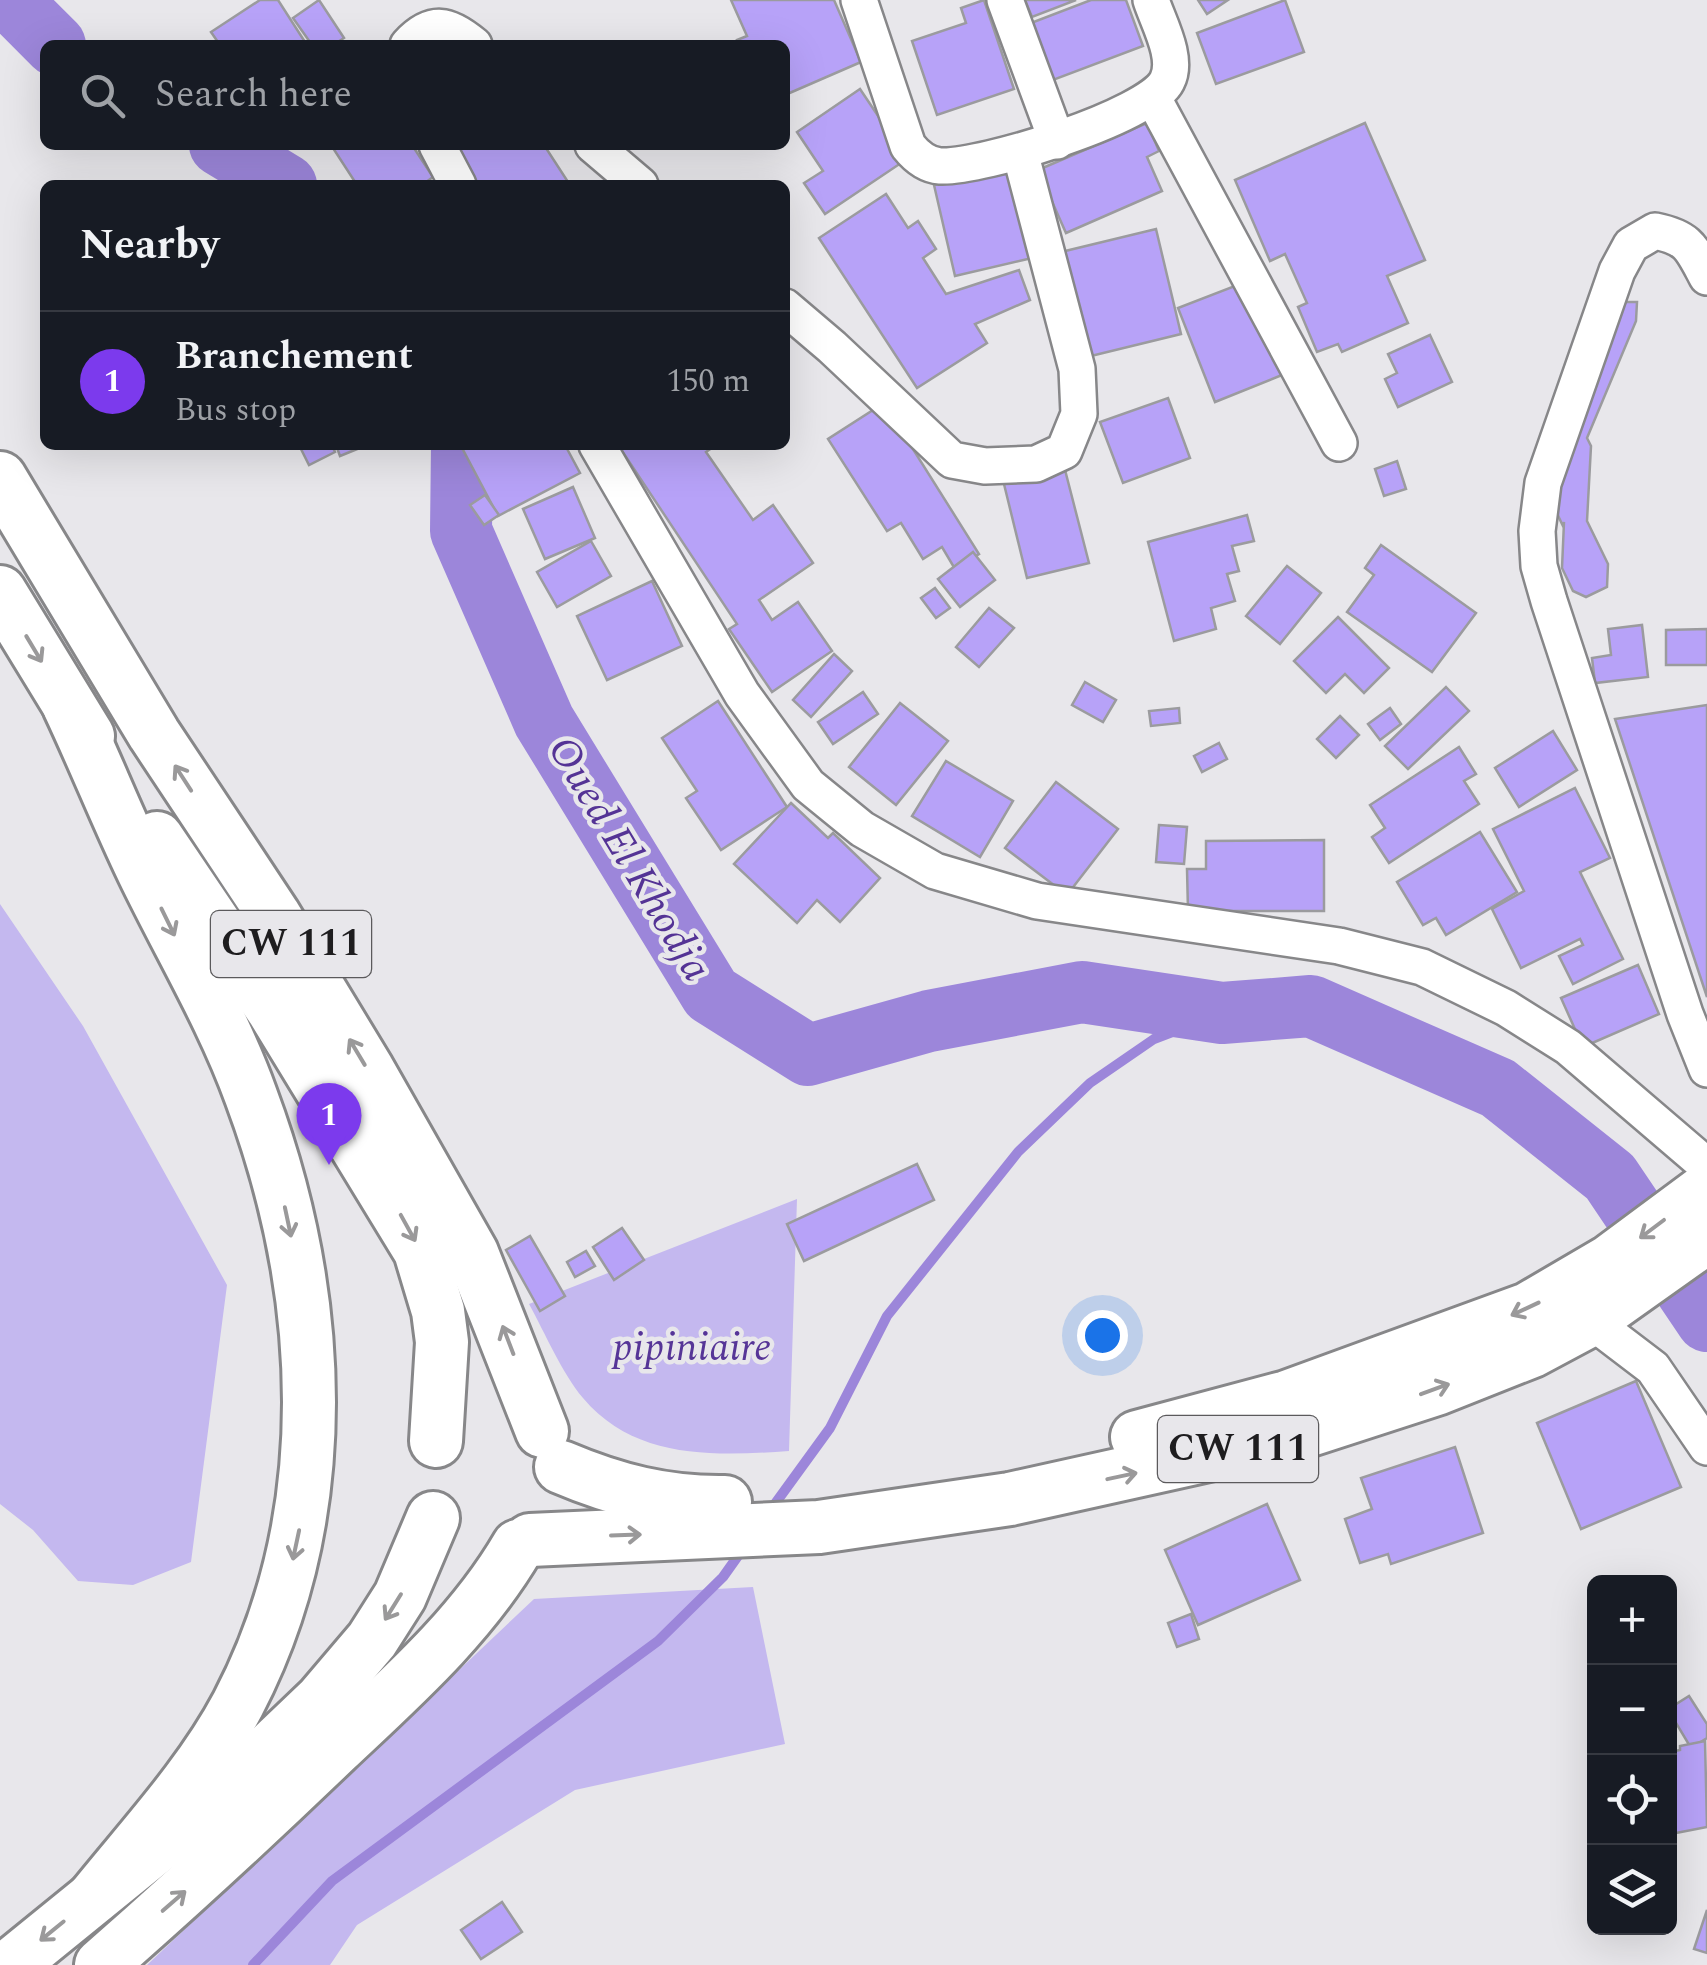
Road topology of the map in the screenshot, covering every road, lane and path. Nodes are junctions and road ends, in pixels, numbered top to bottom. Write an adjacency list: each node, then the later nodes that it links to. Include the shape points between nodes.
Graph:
1 (860, 0): 10 (street, via 917,157 938,166)
2 (1005, 0): 7 (street)
3 (1150, 0): 6 (street, via 1170,56 1168,80)
4 (413, 40): 5 (street, via 440,26)
5 (468, 40)
6 (1152, 98): 7 (street); 15 (street)
7 (1057, 142): 10 (street)
8 (440, 150): 11 (street)
9 (599, 150): 12 (street)
10 (1020, 152): 14 (street, via 1077,369 1080,414 1064,451 1036,464 952,460)
11 (455, 180)
12 (634, 180)
13 (1707, 277): 20 (street, via 1680,236 1654,231 1631,245 1543,483 1537,532 1549,600)
14 (790, 312)
15 (1339, 442)
16 (600, 450): 21 (street, via 742,694 808,785 862,829 935,871 1038,902 1339,946 1422,967 1568,1047)
17 (0, 478): 26 (highway, CW 111, one-way to 17, via 472,1254 368,1070)
18 (0, 592): 19 (highway, one-way to 19)
19 (68, 706): 24 (highway, CW 111, one-way to 24, via 274,1010 420,1251 442,1342); 31 (highway, one-way to 31, via 250,1094 272,1156 294,1252 310,1416 298,1540 263,1653 205,1757)
20 (1707, 1070)
21 (1704, 1197): 22 (highway, CW 111)
22 (1621, 1276): 23 (highway, CW 111); 27 (highway, CW 111, one-way to 27, via 1287,1398 1042,1459 888,1484)
23 (1590, 1320): 25 (street, via 1654,1368); 27 (highway, CW 111, one-way to 23, via 1010,1498 1285,1438 1436,1390)
24 (436, 1441): 26 (highway, via 453,1424 498,1411 522,1418); 28 (highway, via 422,1479)
25 (1707, 1446)
26 (552, 1449): 29 (highway, via 640,1495 682,1501); 30 (highway, via 562,1488 557,1508)
27 (817, 1509): 29 (highway, CW 111)
28 (433, 1518): 30 (highway, via 470,1548 494,1551); 31 (highway, one-way to 31, via 400,1596 321,1700 230,1788)
29 (722, 1518): 30 (highway, CW 111, one-way to 29)
30 (524, 1543): 33 (highway, one-way to 30, via 404,1686)
31 (94, 1897): 32 (highway, one-way to 32)
32 (11, 1965)
33 (101, 1965)

